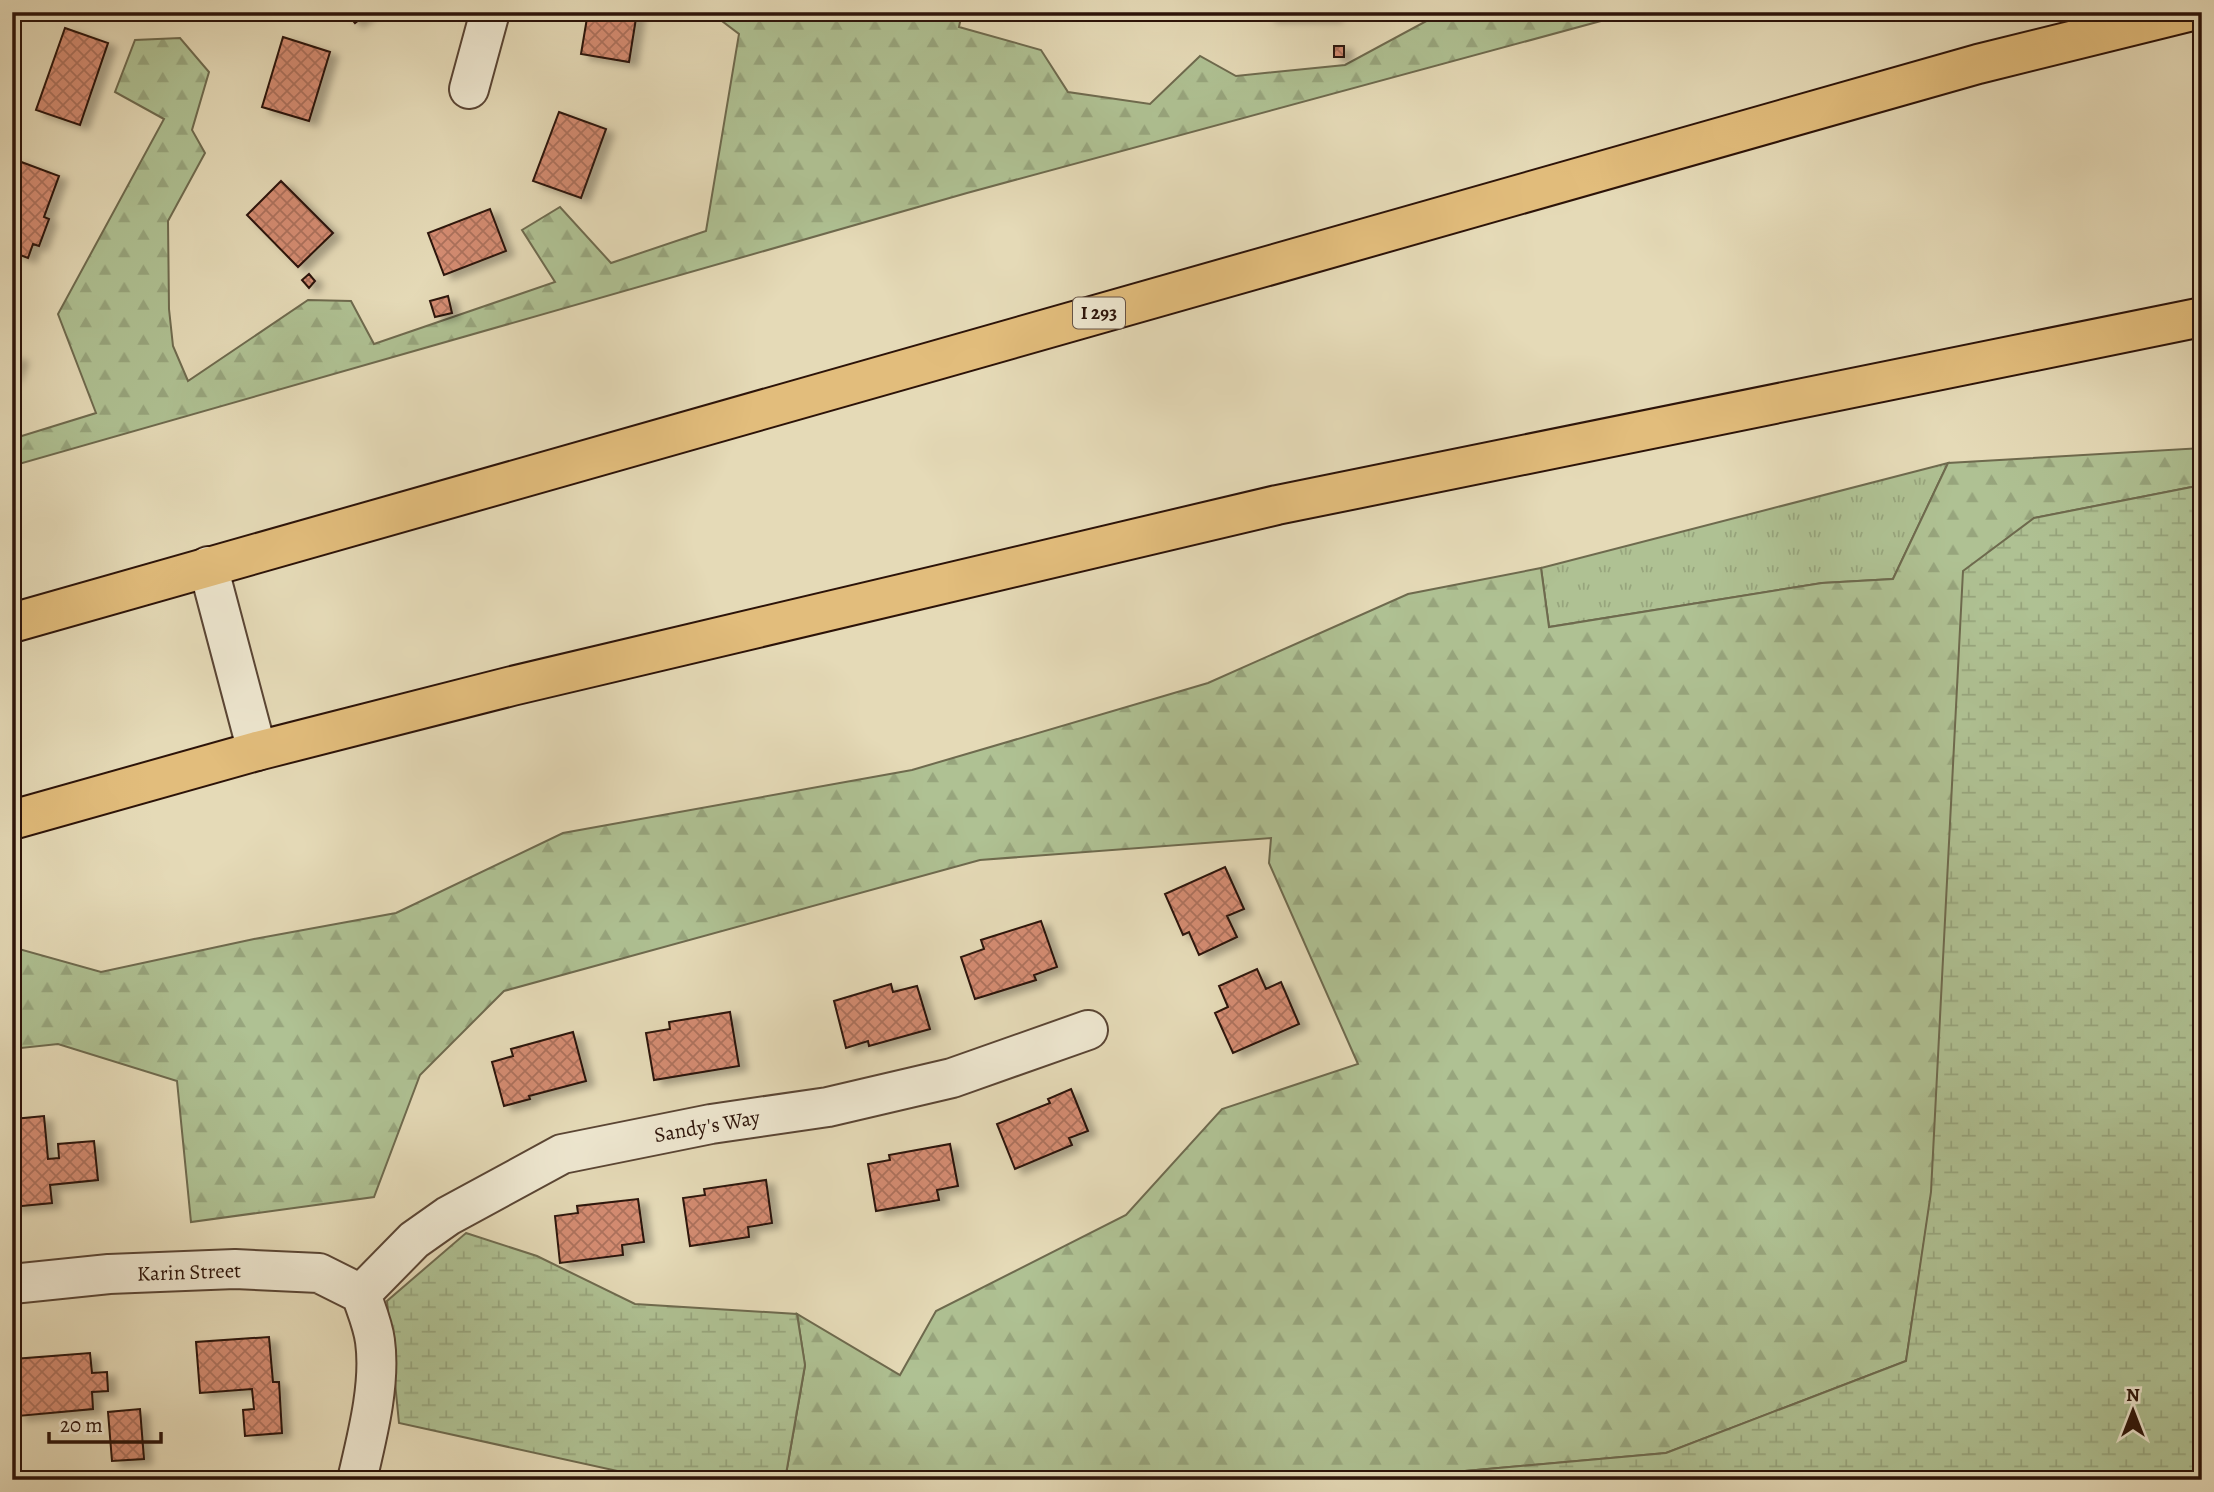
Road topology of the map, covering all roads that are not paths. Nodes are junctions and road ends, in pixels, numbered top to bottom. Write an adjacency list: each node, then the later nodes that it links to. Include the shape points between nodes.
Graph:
1 (490, 12): 3 (street)
2 (2188, 12): 5 (highway, I 293, via 1978,64)
3 (470, 89)
4 (2202, 317): 7 (highway, via 1277,505 731,633)
5 (208, 566): 6 (highway, I 293); 7 (street)
6 (12, 623)
7 (257, 751): 8 (highway)
8 (12, 820)
9 (1088, 1030): 11 (street, Sandy's Way, via 952,1078 828,1107 711,1124 562,1154 448,1216 414,1240)
10 (12, 1284): 11 (street, Karin Street, via 235,1269 319,1273)
11 (361, 1294): 12 (street, via 375,1340 375,1389)
12 (357, 1480)

